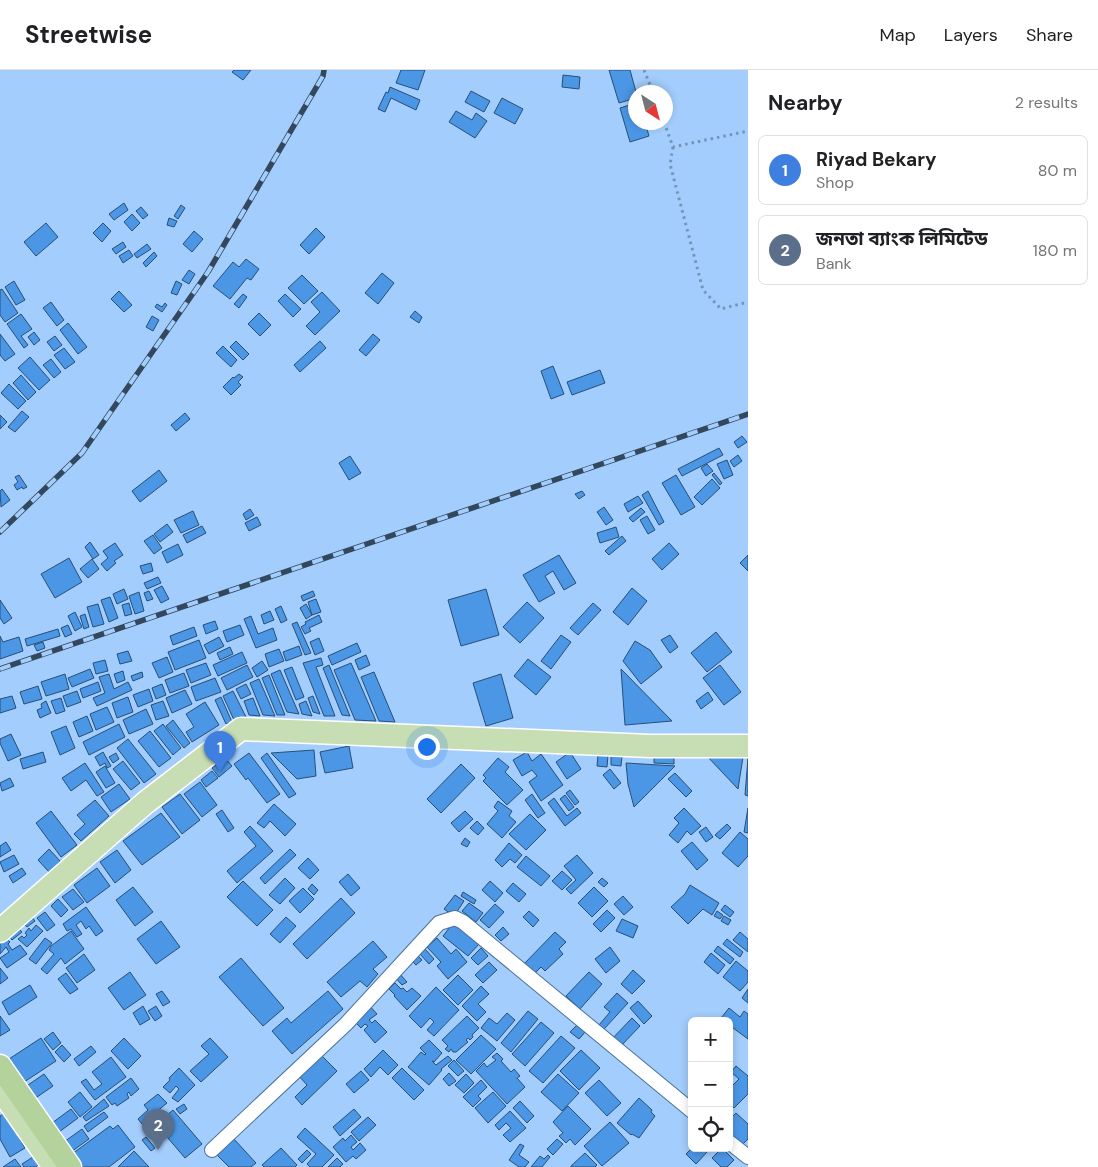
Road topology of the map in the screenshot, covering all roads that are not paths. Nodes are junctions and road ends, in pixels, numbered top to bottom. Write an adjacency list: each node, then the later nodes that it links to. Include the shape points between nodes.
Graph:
1 (748, 746): 2 (main road, via 650,746 241,729 145,803)
2 (0, 931)
3 (0, 1066): 10 (highway)
4 (0, 1089): 9 (main road)
5 (688, 1108): 7 (street, via 455,918 439,923 346,1024)
6 (733, 1145): 8 (street)
7 (212, 1150)
8 (748, 1157)
9 (54, 1167)
10 (70, 1167)

